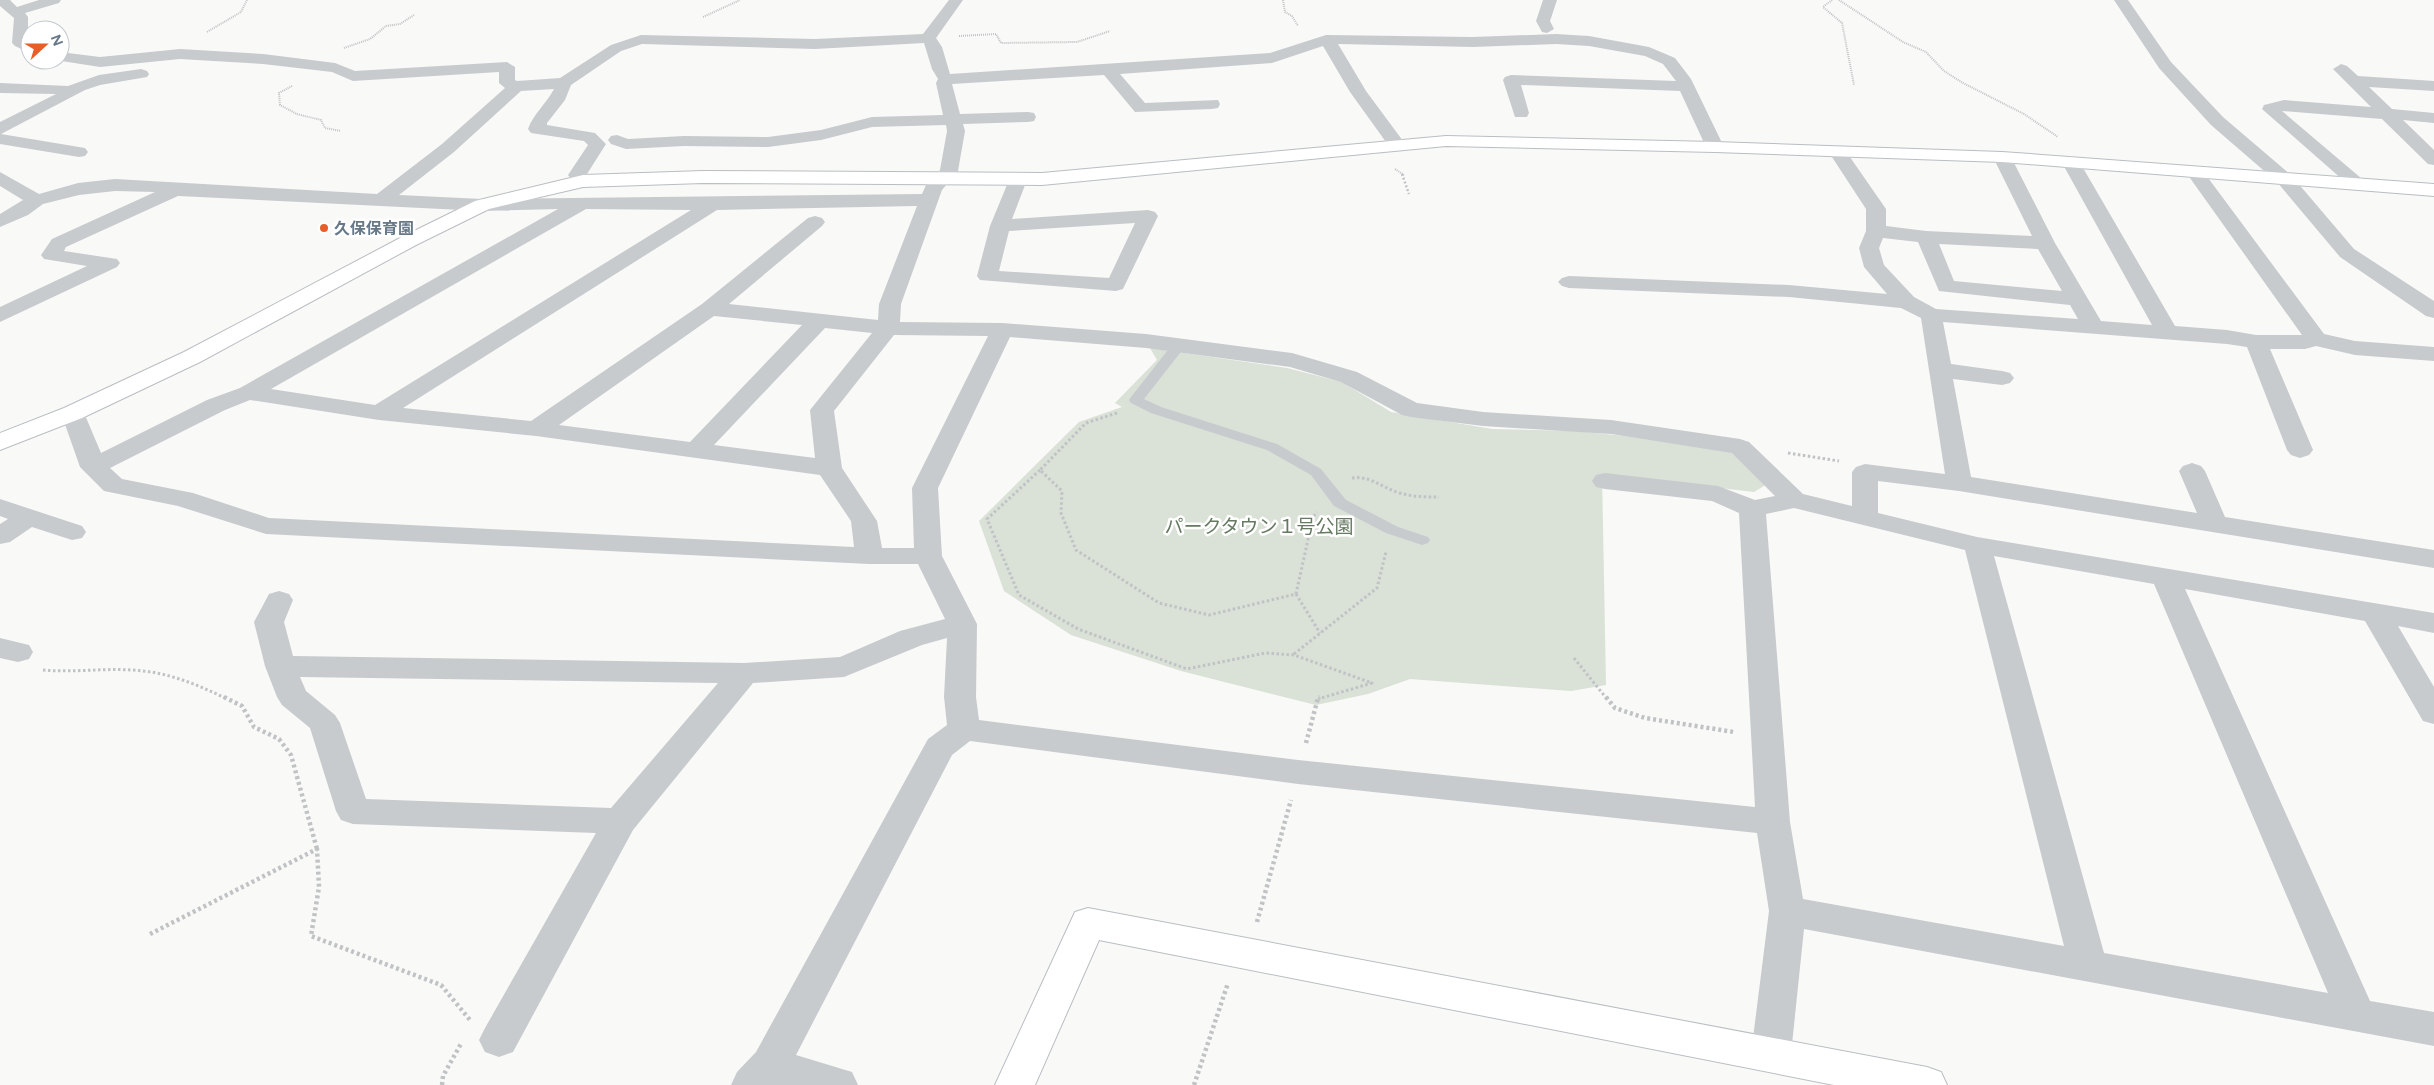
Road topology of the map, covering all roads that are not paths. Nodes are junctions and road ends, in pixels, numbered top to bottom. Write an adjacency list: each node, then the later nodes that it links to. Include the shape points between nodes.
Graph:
1 (1, 0): 6 (street)
2 (54, 0): 6 (street)
3 (956, 0): 9 (street)
4 (1550, 0): 8 (street, via 1543,21)
5 (2121, 0): 41 (street, via 2166,64 2217,121)
6 (15, 12): 7 (street)
7 (21, 20)
8 (1547, 29)
9 (928, 38): 14 (street, via 933,42 940,73); 15 (street, via 815,44 641,40 616,48)
10 (1326, 40): 13 (street, via 1272,58); 17 (street, via 1350,38 1416,47 1556,39 1615,45 1649,52 1669,61); 30 (street, via 1358,92)
11 (213, 57): 12 (street, via 180,54 100,62); 16 (street, via 307,64 335,68 353,76 507,67 507,83); 20 (street, via 89,83)
12 (70, 58)
13 (1108, 70): 14 (street); 21 (street, via 1141,108)
14 (946, 79): 26 (street, via 944,83)
15 (564, 83): 16 (street); 29 (street, via 557,100 537,129 589,137)
16 (516, 86): 33 (street)
17 (1686, 86): 22 (street, via 1511,80); 32 (street)
18 (2434, 86): 23 (street, via 2347,75)
19 (0, 88): 20 (street)
20 (69, 91): 27 (street)
21 (1212, 104)
22 (1521, 113)
23 (2387, 114): 25 (street); 37 (street); 45 (street, via 2284,105 2270,109)
24 (1028, 117): 26 (street)
25 (2434, 118)
26 (953, 119): 29 (street, via 872,122 821,135 768,142 684,140 626,144 621,135); 42 (street, via 956,131 949,171)
27 (0, 129)
28 (0, 140): 35 (street)
29 (597, 144): 44 (street, via 577,175)
30 (1397, 145): 32 (street, via 1446,141); 43 (street)
31 (423, 147): 33 (street)
32 (1715, 147): 34 (street)
33 (448, 148): 49 (street)
34 (1837, 151): 36 (street); 57 (street, via 1876,209)
35 (79, 152)
36 (2002, 157): 38 (street); 59 (street)
37 (2434, 160)
38 (2070, 162): 39 (street); 71 (street)
39 (2194, 171): 41 (street); 72 (street)
40 (1, 179): 48 (street)
41 (2284, 179): 45 (street); 64 (street, via 2347,253)
42 (942, 180): 43 (street); 44 (street, via 703,177); 50 (street, via 933,189)
43 (1018, 180): 56 (street)
44 (583, 181): 53 (street)
45 (2359, 184): 47 (street)
46 (173, 190): 48 (street, via 168,187 115,185 78,189); 49 (street); 65 (street, via 59,243 51,254 110,263)
47 (2434, 190)
48 (36, 200): 54 (street)
49 (382, 200): 53 (street)
50 (929, 200): 52 (street); 69 (street, via 890,304)
51 (582, 204): 52 (street); 53 (street); 78 (street)
52 (713, 204): 80 (street)
53 (482, 205): 79 (street, via 192,357)
54 (0, 221)
55 (816, 222): 63 (street)
56 (1000, 226): 56 (street, via 987,276 1116,286 1148,216)
57 (1876, 231): 58 (street); 62 (street, via 1869,248 1874,266)
58 (1926, 237): 59 (street); 61 (street, via 1946,286)
59 (2045, 243): 61 (street)
60 (1569, 282): 62 (street, via 1788,291)
61 (2078, 300): 68 (street)
62 (1906, 302): 66 (street)
63 (710, 309): 67 (street); 81 (street)
64 (2434, 311)
65 (0, 315)
66 (1931, 315): 68 (street); 76 (street)
67 (820, 320): 69 (street); 83 (street)
68 (2094, 327): 71 (street)
69 (888, 328): 70 (street); 86 (street, via 822,410)
70 (1002, 330): 74 (street); 101 (street, via 925,488)
71 (2168, 334): 73 (street)
72 (2316, 339): 73 (street); 75 (street, via 2355,348)
73 (2256, 342): 84 (street)
74 (1180, 344): 90 (street, via 1292,360 1350,377 1411,410 1483,419 1611,427 1740,447); 98 (lane, via 1136,400 1156,410 1272,446 1316,472 1340,503 1392,530)
75 (2434, 354)
76 (1940, 370): 77 (street); 89 (street)
77 (2002, 378)
78 (248, 393): 80 (street); 85 (street, via 216,405)
79 (73, 412): 82 (street); 85 (street)
80 (379, 412): 81 (street)
81 (536, 429): 83 (street)
82 (0, 442)
83 (696, 450): 86 (street)
84 (2300, 450)
85 (93, 467): 100 (street, via 112,485 184,499 266,526)
86 (829, 468): 100 (street, via 864,521)
87 (2192, 471): 95 (street)
88 (1605, 481): 92 (street, via 1718,494)
89 (1959, 483): 94 (street, via 1865,472); 95 (street)
90 (1794, 500): 92 (street); 94 (street)
91 (0, 506): 93 (street)
92 (1752, 509): 113 (street)
93 (29, 517): 96 (street); 97 (street)
94 (1865, 517): 99 (street)
95 (2214, 522): 102 (street)
96 (72, 532)
97 (0, 536)
98 (1422, 540)
99 (1977, 544): 103 (street); 115 (street)
100 (869, 556): 101 (street)
101 (928, 556): 107 (street)
102 (2434, 559)
103 (2166, 578): 105 (street); 116 (street)
104 (279, 600): 108 (street, via 270,622)
105 (2375, 613): 106 (street); 110 (street)
106 (2434, 623)
107 (962, 624): 109 (street, via 911,638 844,667); 111 (street, via 960,697)
108 (280, 666): 109 (street); 112 (street, via 293,697 324,723 353,811)
109 (744, 673): 112 (street)
110 (2434, 713)
111 (964, 729): 113 (street, via 1298,772); 120 (street, via 940,747)
112 (620, 821): 118 (street)
113 (1773, 822): 114 (street)
114 (1787, 911): 115 (street); 119 (street)
115 (2088, 965): 116 (street)
116 (2356, 1015): 117 (street)
117 (2434, 1029)
118 (479, 1034)
119 (1771, 1054): 122 (street, via 1088,923); 123 (street)
120 (760, 1075): 121 (street)
121 (838, 1085)
122 (1015, 1085)
123 (1927, 1085)

